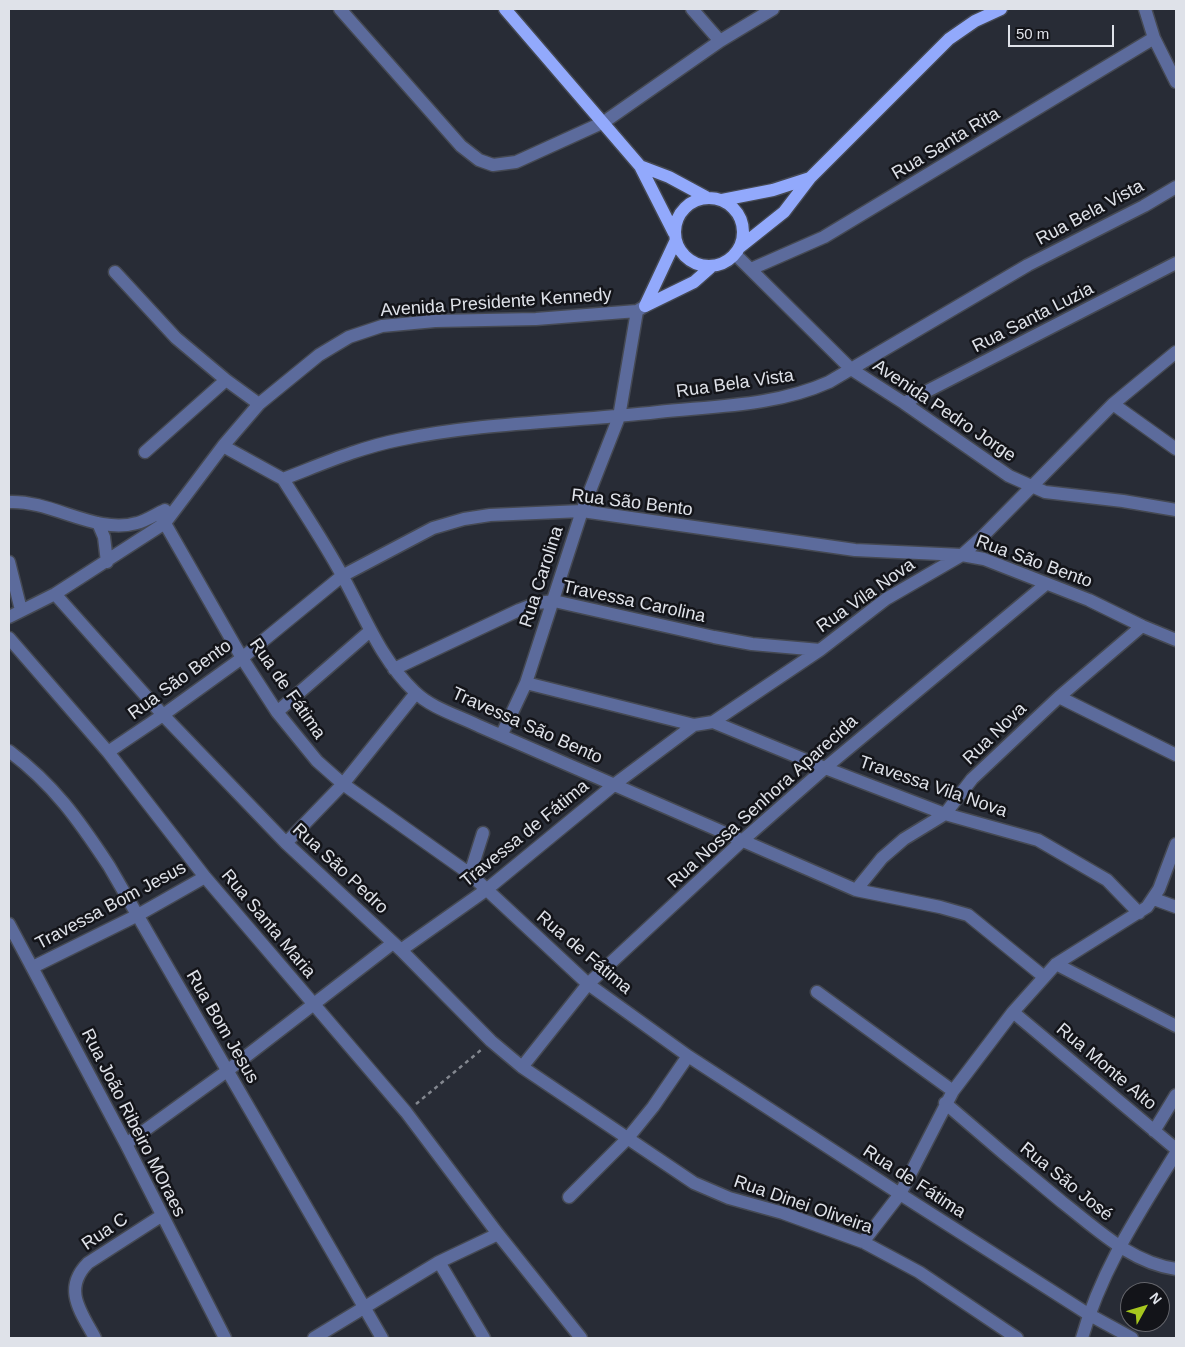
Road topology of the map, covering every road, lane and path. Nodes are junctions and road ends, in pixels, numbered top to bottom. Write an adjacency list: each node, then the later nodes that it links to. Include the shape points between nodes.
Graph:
1 (340, 9): 10 (street, via 461,146 479,160 493,165 516,162)
2 (505, 9): 10 (main road)
3 (692, 9): 8 (street)
4 (773, 9): 8 (street)
5 (1001, 9): 12 (main road, Avenida Presidente Kennedy, via 975,21 949,39)
6 (1145, 9): 7 (street)
7 (1154, 38): 9 (street); 20 (street, Rua Santa Rita, via 824,237)
8 (720, 42): 10 (street)
9 (1176, 82)
10 (604, 122): 11 (main road)
11 (640, 166): 14 (main road); 16 (main road)
12 (810, 178): 15 (main road, via 773,190); 17 (main road, Avenida Presidente Kennedy, via 784,212)
13 (1176, 187): 24 (street, Rua Bela Vista, via 1028,265)
14 (706, 197): 15 (main road); 16 (main road, via 689,203 678,216)
15 (722, 200): 17 (main road, via 734,208 741,220 744,234)
16 (674, 237): 19 (main road, via 683,255 696,265); 22 (main road)
17 (738, 251): 19 (main road, Avenida Presidente Kennedy, via 720,265); 20 (street, Avenida Pedro Jorge)
18 (1176, 263): 26 (street, Rua Santa Luzia)
19 (711, 267): 22 (main road, Avenida Presidente Kennedy, via 694,282)
20 (751, 269): 24 (street, Avenida Pedro Jorge)
21 (115, 272): 25 (street, via 176,338)
22 (641, 309): 27 (street, Avenida Presidente Kennedy, via 536,319 435,321 382,326 349,336 319,355); 29 (street, Rua Carolina)
23 (1176, 352): 28 (street)
24 (851, 369): 26 (street, Avenida Pedro Jorge); 29 (street, Rua Bela Vista, via 810,391 785,397)
25 (226, 380): 27 (street); 32 (street)
26 (904, 403): 34 (street, Avenida Pedro Jorge)
27 (259, 404): 30 (street, Avenida Presidente Kennedy)
28 (1114, 404): 31 (street); 34 (street)
29 (619, 417): 33 (street, Rua Bela Vista, via 465,430 397,440 354,452); 37 (street, Rua Carolina)
30 (223, 446): 33 (street); 38 (street, Avenida Presidente Kennedy, via 179,504)
31 (1176, 450)
32 (145, 452)
33 (283, 479): 43 (street, Travessa São Bento)
34 (1029, 487): 36 (street, Avenida Pedro Jorge, via 1064,496); 40 (street, Rua Vila Nova)
35 (9, 502): 39 (street, via 38,504)
36 (1176, 510)
37 (582, 512): 40 (street, Rua São Bento, via 855,550); 43 (street, Rua São Bento, via 464,519 433,528); 46 (street, Rua Carolina)
38 (162, 518): 39 (street, via 137,524); 41 (street); 54 (street, Rua de Fátima)
39 (98, 523): 41 (street, via 104,537)
40 (962, 555): 44 (street, Rua São Bento, via 984,559); 53 (street, Rua Vila Nova, via 886,599)
41 (107, 562): 45 (street)
42 (9, 566): 47 (street)
43 (342, 576): 50 (street, Travessa São Bento); 54 (street, Rua São Bento)
44 (1046, 584): 49 (street, Rua São Bento, via 1089,600); 67 (street, Rua Nossa Senhora Aparecida)
45 (55, 594): 47 (street); 60 (street, Rua São Pedro)
46 (554, 601): 53 (street, Travessa Carolina, via 752,644); 55 (street, Travessa Carolina, via 519,610); 56 (street, Rua Carolina)
47 (21, 610): 48 (street)
48 (9, 618)
49 (1142, 626): 52 (street, Rua São Bento); 58 (street, Rua Nova)
50 (370, 631): 55 (street, Travessa São Bento); 59 (street)
51 (9, 638): 65 (street, Rua Santa Maria)
52 (1176, 640)
53 (820, 650): 61 (street, Rua Vila Nova)
54 (242, 658): 59 (street, Rua de Fátima); 60 (street, Rua São Bento)
55 (394, 669): 57 (street, Travessa São Bento)
56 (526, 683): 62 (street); 63 (street, Rua Carolina)
57 (416, 693): 63 (street, Travessa São Bento, via 479,726); 68 (street)
58 (1059, 696): 66 (street); 70 (street, Rua Nova, via 972,779)
59 (277, 712): 68 (street, Rua de Fátima, via 317,761)
60 (163, 716): 65 (street, Rua São Bento); 73 (street, Rua São Pedro)
61 (713, 722): 62 (street); 67 (street, Travessa Vila Nova)
62 (694, 725): 69 (street, Travessa de Fátima)
63 (502, 734): 69 (street, Travessa São Bento)
64 (9, 751): 82 (street, Rua Bom Jesus, via 39,775 78,817)
65 (108, 752): 76 (street, Rua Santa Maria)
66 (1176, 756)
67 (825, 768): 70 (street, Travessa Vila Nova); 72 (street, Rua Nossa Senhora Aparecida)
68 (343, 784): 73 (street); 75 (street, Rua de Fátima)
69 (614, 784): 72 (street, Travessa São Bento); 77 (street, Travessa de Fátima)
70 (945, 814): 78 (street, Rua Nova, via 904,839 882,858); 81 (street, Travessa Vila Nova, via 1038,840 1107,880)
71 (482, 833): 75 (street)
72 (743, 840): 78 (street, Travessa São Bento); 88 (street, Rua Nossa Senhora Aparecida)
73 (286, 844): 84 (street, Rua São Pedro)
74 (1176, 844): 79 (street)
75 (470, 874): 77 (street, Rua de Fátima)
76 (205, 877): 82 (street, Travessa Bom Jesus); 90 (street, Rua Santa Maria)
77 (486, 890): 84 (street, Travessa de Fátima); 88 (street, Rua de Fátima)
78 (856, 890): 87 (street, Travessa São Bento, via 968,915)
79 (1154, 899): 80 (street); 81 (street)
80 (1176, 907)
81 (1139, 913): 85 (street)
82 (138, 915): 86 (street, Travessa Bom Jesus); 96 (street, Rua Bom Jesus)
83 (9, 924): 86 (street, Rua João Ribeiro MOraes)
84 (397, 946): 90 (street, Travessa de Fátima); 93 (street, Rua São Pedro)
85 (1056, 964): 87 (street); 92 (street)
86 (33, 967): 103 (street, Rua João Ribeiro MOraes)
87 (1043, 976): 91 (street)
88 (588, 984): 94 (street, Rua de Fátima); 95 (street, Rua Nossa Senhora Aparecida)
89 (817, 992): 97 (street)
90 (314, 1005): 96 (street, Travessa de Fátima); 100 (street, Rua Santa Maria)
91 (1013, 1012): 97 (street); 101 (street, Rua Monte Alto)
92 (1176, 1026)
93 (491, 1041): 95 (street, Rua São Pedro); 100 (path)
94 (688, 1056): 102 (street); 106 (street, Rua de Fátima)
95 (522, 1067): 102 (street, Rua São Pedro)
96 (227, 1071): 103 (street, Travessa de Fátima); 114 (street, Rua Bom Jesus)
97 (953, 1091): 99 (street)
98 (1176, 1095): 101 (street)
99 (945, 1103): 106 (street); 111 (street, Rua São José, via 1024,1172)
100 (406, 1112): 109 (street, Rua Santa Maria)
101 (1154, 1130): 104 (street, Rua Monte Alto)
102 (627, 1139): 107 (street); 110 (street, Rua Dinei Oliveira, via 694,1183 729,1198 783,1213)
103 (126, 1144): 108 (street, Rua João Ribeiro MOraes)
104 (1176, 1149)
105 (1176, 1154): 111 (street)
106 (900, 1194): 110 (street); 115 (street, Rua de Fátima)
107 (570, 1197)
108 (161, 1216): 116 (street, Rua C, via 78,1272 74,1288 76,1304); 117 (street, Rua João Ribeiro MOraes)
109 (498, 1234): 112 (street); 121 (street, Rua Santa Maria)
110 (863, 1242): 122 (street, Rua Dinei Oliveira, via 919,1272)
111 (1118, 1246): 113 (street, Rua São José, via 1144,1260); 115 (street)
112 (439, 1262): 114 (street); 120 (street)
113 (1176, 1269)
114 (363, 1308): 118 (street); 119 (street, Rua Bom Jesus)
115 (1088, 1314): 123 (street); 124 (street, Rua de Fátima)
116 (95, 1338)
117 (225, 1338)
118 (314, 1338)
119 (382, 1338)
120 (484, 1338)
121 (581, 1338)
122 (1017, 1338)
123 (1082, 1338)
124 (1132, 1338)

